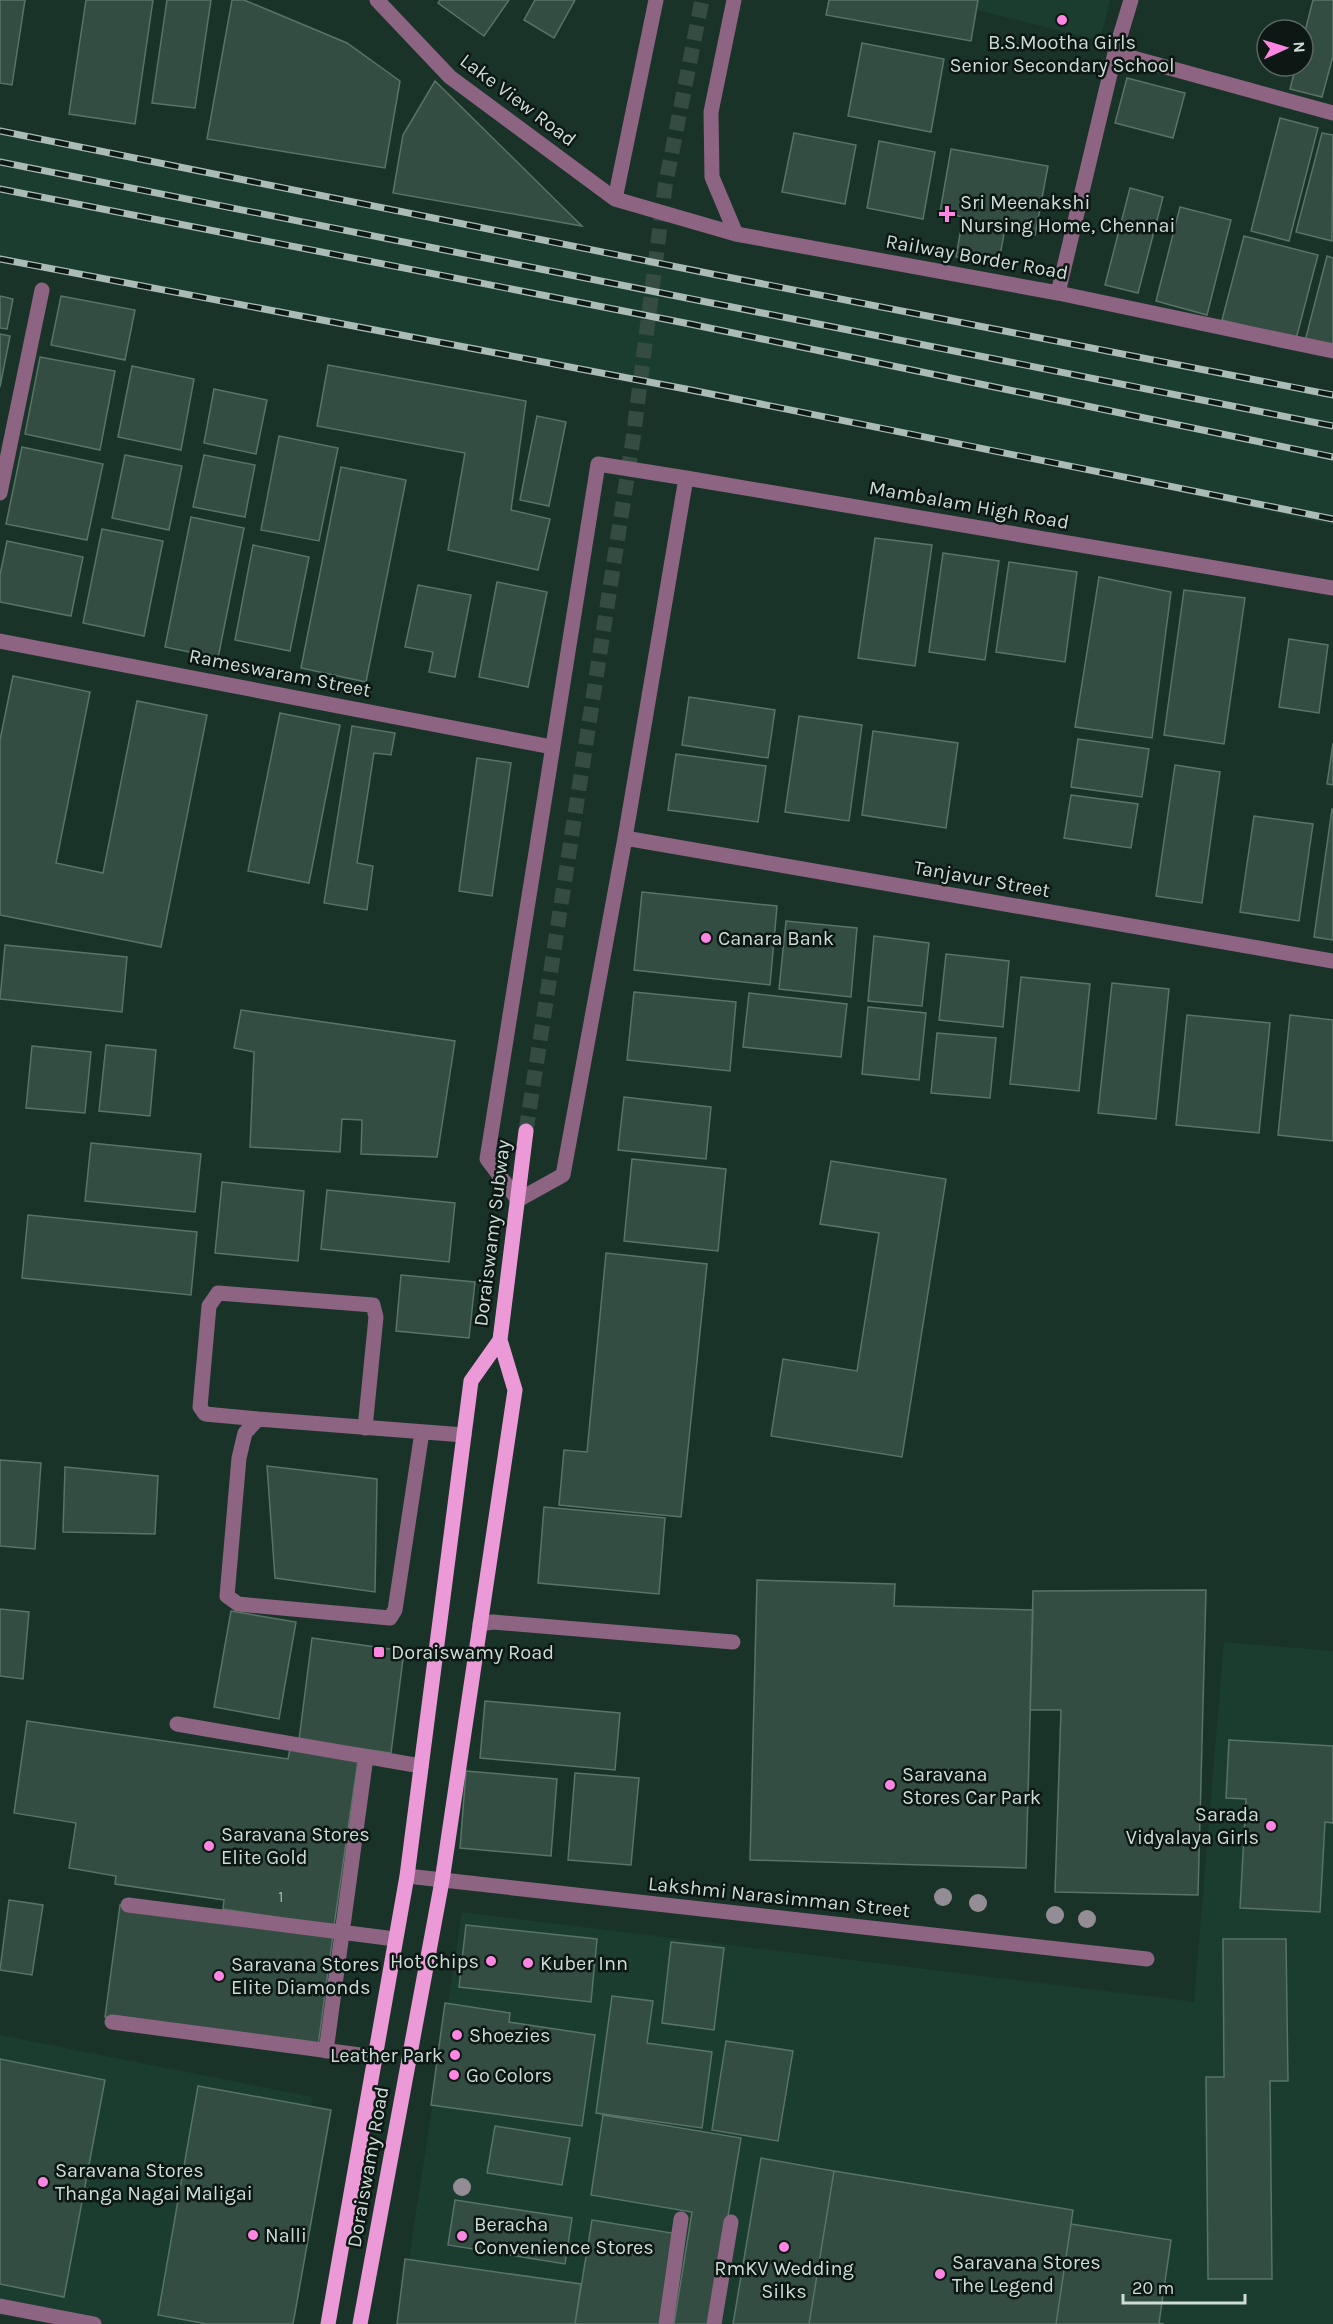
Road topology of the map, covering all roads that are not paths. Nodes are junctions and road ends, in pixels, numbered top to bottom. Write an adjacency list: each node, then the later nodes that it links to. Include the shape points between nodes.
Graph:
1 (377, 0): 7 (street, Lake View Road, via 450,77)
2 (656, 0): 7 (street)
3 (734, 0): 8 (street, via 711,112 712,177)
4 (1131, 0): 5 (street)
5 (1115, 52): 6 (street); 10 (street)
6 (1333, 113)
7 (615, 199): 8 (street, Railway Border Road)
8 (736, 234): 10 (street, Railway Border Road)
9 (42, 290): 13 (street)
10 (1058, 293): 11 (street, Railway Border Road)
11 (1333, 351)
12 (686, 478): 14 (street, Mambalam High Road); 16 (street, Mambalam High Road, via 598,464); 17 (street)
13 (0, 493)
14 (1333, 588)
15 (0, 641): 16 (street, Rameswaram Street)
16 (552, 747): 20 (street, via 487,1159)
17 (625, 838): 18 (street, Tanjavur Street); 20 (street, via 563,1175)
18 (1333, 961)
19 (526, 1131): 20 (main road, Doraiswamy Subway)
20 (518, 1200): 21 (main road, Doraiswamy Subway)
21 (500, 1340): 25 (main road, Doraiswamy Road, via 471,1381); 26 (main road, Doraiswamy Road, via 515,1390)
22 (258, 1419): 23 (street); 23 (street, via 205,1414 200,1407 209,1306 218,1293 373,1305 376,1317); 24 (street, via 245,1433 239,1458 227,1596 238,1604 390,1618 395,1610)
23 (365, 1428): 24 (street)
24 (422, 1432): 25 (street)
25 (464, 1435): 30 (main road, Doraiswamy Road)
26 (480, 1624): 27 (street); 32 (main road, Doraiswamy Road)
27 (733, 1642)
28 (177, 1724): 29 (street)
29 (366, 1757): 30 (street); 34 (street)
30 (421, 1766): 31 (main road, Doraiswamy Road)
31 (407, 1876): 32 (street, Lakshmi Narasimman Street); 35 (main road, Doraiswamy Road)
32 (442, 1881): 36 (street, Lakshmi Narasimman Street); 45 (main road, Doraiswamy Road)
33 (128, 1905): 34 (street)
34 (342, 1933): 35 (street); 38 (street)
35 (395, 1940): 39 (main road, Doraiswamy Road)
36 (1148, 1959)
37 (112, 2022): 38 (street)
38 (326, 2051): 39 (street)
39 (375, 2057): 44 (main road, Doraiswamy Road)
40 (681, 2219): 46 (street)
41 (731, 2222): 47 (street)
42 (0, 2306): 43 (street)
43 (94, 2324)
44 (328, 2324)
45 (360, 2324)
46 (666, 2324)
47 (714, 2324)

